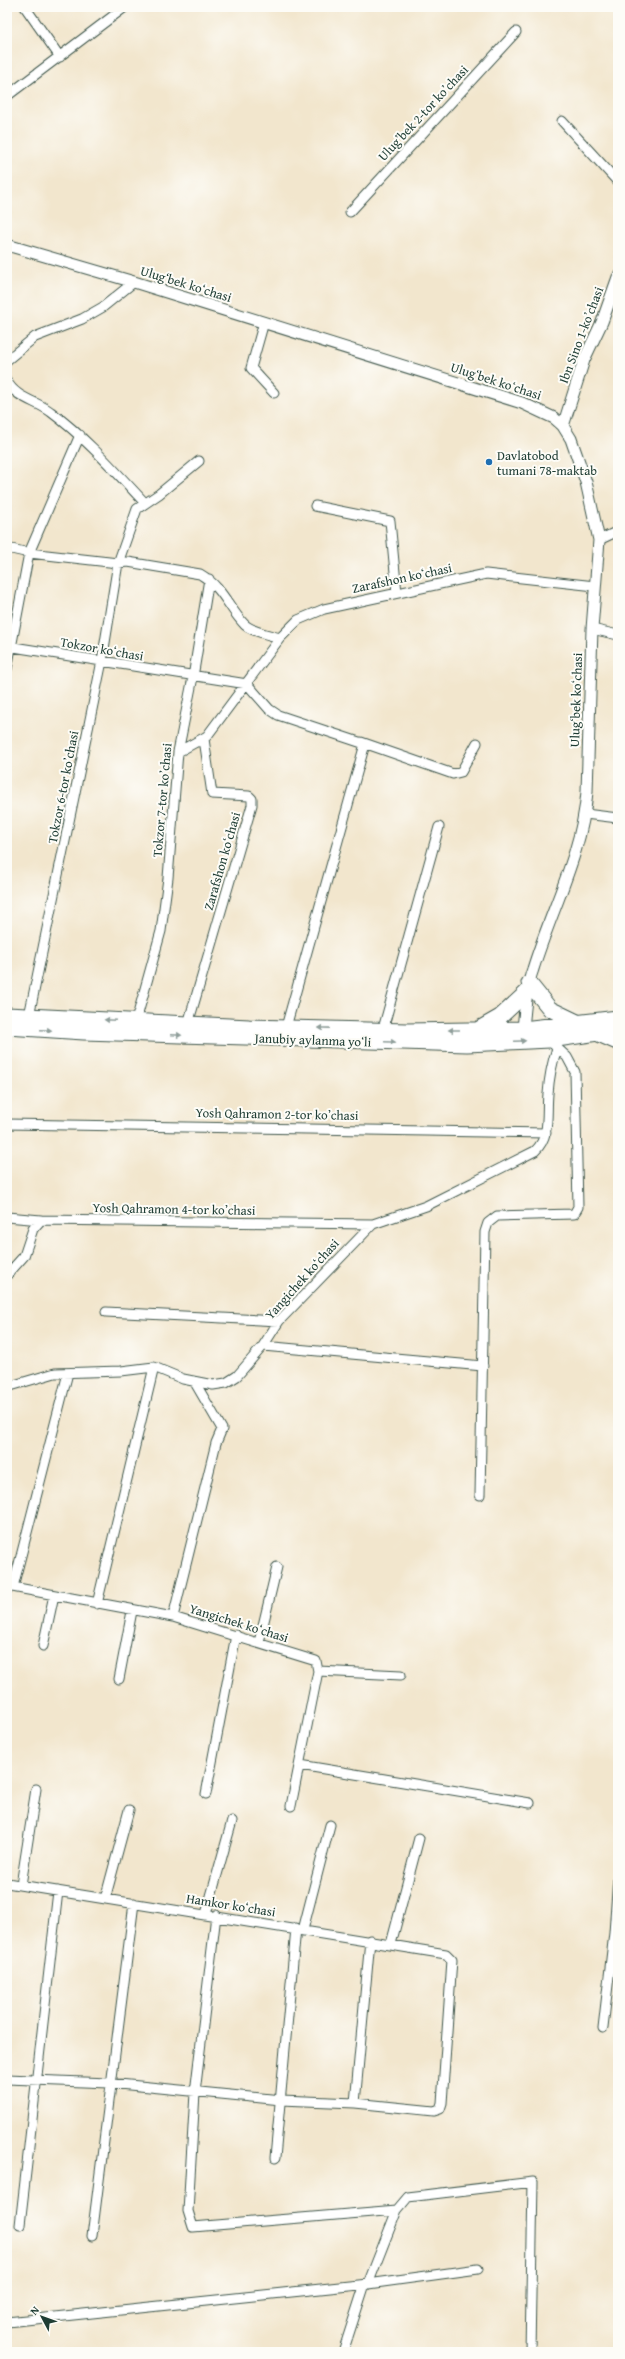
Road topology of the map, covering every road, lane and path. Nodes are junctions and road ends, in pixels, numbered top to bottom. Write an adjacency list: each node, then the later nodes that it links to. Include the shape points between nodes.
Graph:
1 (25, 7): 4 (street)
2 (125, 7): 4 (street)
3 (516, 32): 8 (street, Ulugʼbek 2-tor koʼchasi)
4 (60, 57): 5 (street)
5 (7, 96)
6 (562, 121): 7 (street)
7 (618, 182)
8 (350, 212)
9 (7, 245): 11 (street, Ulugʻbek koʻchasi)
10 (618, 277): 16 (street, Ibn Sino 1-koʼchasi, via 602,322 584,360)
11 (134, 282): 12 (street, Ulugʻbek koʻchasi); 13 (street, via 103,307 82,319 35,337)
12 (264, 322): 15 (street, via 252,368); 16 (street, Ulugʻbek koʻchasi, via 522,403 542,411)
13 (7, 360)
14 (7, 381): 17 (street, via 14,391 50,411)
15 (274, 393)
16 (563, 426): 22 (street, Ulugʻbek koʻchasi, via 571,439 586,482)
17 (80, 435): 19 (street); 24 (street)
18 (199, 461): 19 (street, Tokzor 6-tor koʼchasi)
19 (145, 503): 25 (street, Tokzor 6-tor koʼchasi, via 133,516)
20 (315, 506): 28 (street, via 390,521)
21 (618, 531): 22 (street)
22 (598, 540): 27 (street, Ulugʻbek koʻchasi)
23 (7, 548): 24 (street)
24 (29, 553): 25 (street); 32 (street)
25 (118, 563): 26 (street, via 128,562 192,572); 33 (street, Tokzor 6-tor koʼchasi)
26 (209, 580): 31 (street, via 227,599 246,626); 35 (street, Tokzor 7-tor koʼchasi)
27 (595, 586): 28 (street, Zarafshon koʻchasi, via 486,574); 29 (street, Ulugʻbek koʻchasi)
28 (397, 593): 31 (street, Zarafshon koʻchasi, via 310,613 298,620)
29 (592, 629): 30 (street); 41 (street, Ulugʻbek koʻchasi)
30 (618, 635)
31 (280, 638): 36 (street, Zarafshon koʻchasi)
32 (9, 646): 33 (street, Tokzor koʻchasi); 34 (street)
33 (102, 661): 35 (street, Tokzor koʻchasi); 46 (street, Tokzor 6-tor koʼchasi)
34 (7, 669)
35 (193, 677): 36 (street); 40 (street, Tokzor 7-tor koʼchasi)
36 (247, 684): 37 (street, Zarafshon koʻchasi); 38 (street, via 269,709 278,715)
37 (204, 739): 40 (street); 50 (street, Zarafshon koʻchasi, via 212,794 249,796 252,804)
38 (365, 744): 39 (street, via 453,774 461,772); 52 (street)
39 (477, 744)
40 (178, 752): 48 (street, Tokzor 7-tor koʼchasi, via 161,931)
41 (585, 814): 42 (street); 44 (street, Ulugʻbek koʻchasi, via 574,856)
42 (618, 818)
43 (439, 827): 53 (street)
44 (528, 988): 49 (highway, via 550,1009); 54 (street, Ulugʻbek koʻchasi); 55 (highway, via 500,1017)
45 (7, 1015): 46 (highway, Janubiy aylanma yoʻli)
46 (29, 1016): 48 (highway, Janubiy aylanma yoʻli, one-way to 46)
47 (618, 1018): 49 (highway, Janubiy aylanma yoʻli)
48 (136, 1021): 50 (highway, Janubiy aylanma yoʻli)
49 (578, 1023): 54 (highway, Janubiy aylanma yoʻli)
50 (188, 1024): 52 (highway, Janubiy aylanma yoʻli)
51 (7, 1027): 58 (highway, Janubiy aylanma yoʻli, one-way to 58, via 420,1043)
52 (286, 1027): 53 (highway, Janubiy aylanma yoʻli, one-way to 52)
53 (383, 1029): 55 (highway, Janubiy aylanma yoʻli, one-way to 53)
54 (523, 1029): 55 (highway, Janubiy aylanma yoʻli)
55 (477, 1030)
56 (618, 1030): 57 (highway, Janubiy aylanma yoʻli)
57 (595, 1034): 58 (highway, Janubiy aylanma yoʻli); 59 (main road)
58 (554, 1044): 61 (street); 70 (street, via 567,1057 576,1072 578,1207 574,1214 497,1216 488,1223 485,1232)
59 (618, 1044)
60 (7, 1124): 61 (street, Yosh Qahramon 2-tor koʼchasi)
61 (546, 1133): 64 (street, via 543,1144 535,1151 426,1206)
62 (7, 1217): 63 (street, Yosh Qahramon 4-tor koʼchasi)
63 (41, 1220): 64 (street, Yosh Qahramon 4-tor koʼchasi); 65 (street, via 33,1229 24,1256)
64 (373, 1224): 67 (street, Yangichek koʻchasi)
65 (7, 1275)
66 (106, 1312): 67 (street)
67 (279, 1321): 68 (street, Yangichek koʻchasi)
68 (263, 1346): 70 (street); 72 (street, Yangichek koʻchasi, via 233,1380 213,1385)
69 (154, 1366): 71 (street, via 121,1371); 72 (street, Yangichek koʻchasi); 78 (street)
70 (483, 1366): 74 (street)
71 (68, 1373): 73 (street, via 48,1374); 76 (street)
72 (194, 1381): 80 (street, via 222,1429 216,1443)
73 (7, 1387)
74 (480, 1494)
75 (277, 1567): 82 (street)
76 (10, 1587): 77 (street, Yangichek koʻchasi)
77 (54, 1594): 78 (street, Yangichek koʻchasi); 83 (street)
78 (97, 1604): 79 (street, Yangichek koʻchasi)
79 (132, 1611): 80 (street, Yangichek koʻchasi); 86 (street)
80 (173, 1617): 81 (street, Yangichek koʻchasi)
81 (236, 1635): 82 (street, Yangichek koʻchasi); 89 (street)
82 (259, 1642): 84 (street, Yangichek koʻchasi, via 313,1659)
83 (43, 1646)
84 (318, 1671): 85 (street); 87 (street)
85 (401, 1675)
86 (119, 1679)
87 (300, 1765): 90 (street); 91 (street)
88 (36, 1789): 98 (street)
89 (206, 1794)
90 (530, 1803)
91 (291, 1806)
92 (129, 1810): 100 (street)
93 (232, 1821): 102 (street)
94 (330, 1825): 104 (street)
95 (419, 1838): 107 (street)
96 (618, 1878): 105 (street)
97 (7, 1883): 98 (street, Hamkor koʻchasi)
98 (21, 1885): 99 (street, Hamkor koʻchasi)
99 (58, 1891): 100 (street, Hamkor koʻchasi); 110 (street)
100 (106, 1899): 101 (street, Hamkor koʻchasi)
101 (134, 1903): 102 (street, Hamkor koʻchasi); 111 (street)
102 (206, 1914): 103 (street, Hamkor koʻchasi)
103 (216, 1915): 104 (street, Hamkor koʻchasi); 112 (street)
104 (300, 1929): 106 (street, Hamkor koʻchasi); 113 (street)
105 (616, 1934): 108 (street)
106 (370, 1940): 107 (street, Hamkor koʻchasi); 114 (street)
107 (391, 1944): 114 (street, Hamkor koʻchasi, via 450,1956 452,1967 440,2109 434,2111)
108 (603, 2028)
109 (7, 2079): 110 (street)
110 (36, 2081): 111 (street); 117 (street)
111 (110, 2083): 112 (street); 118 (street)
112 (195, 2092): 113 (street); 116 (street, via 188,2211 193,2227)
113 (280, 2100): 114 (street); 115 (street)
114 (355, 2103)
115 (275, 2158)
116 (397, 2210): 120 (street); 123 (street, via 408,2197 533,2182)
117 (20, 2225)
118 (92, 2236)
119 (478, 2269): 120 (street)
120 (368, 2284): 121 (street); 122 (street, via 364,2287)
121 (7, 2322)
122 (343, 2352)
123 (530, 2352)

